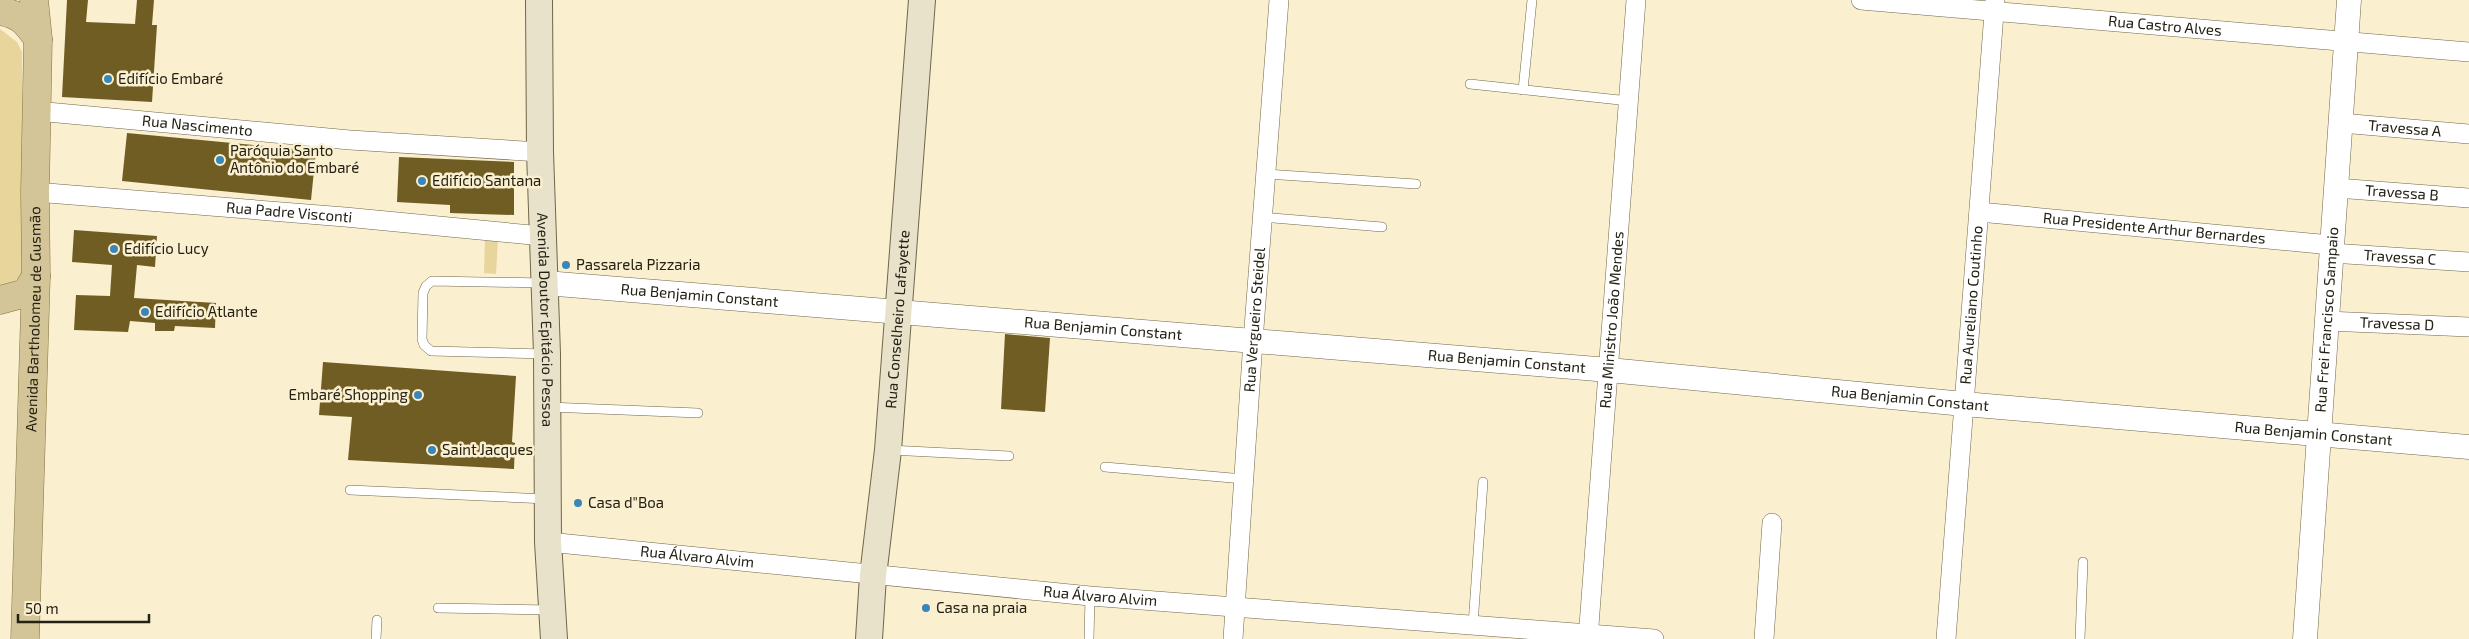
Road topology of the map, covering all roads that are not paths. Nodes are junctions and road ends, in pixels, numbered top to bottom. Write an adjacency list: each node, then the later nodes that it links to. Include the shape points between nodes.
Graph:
1 (34, 0): 11 (main road, Avenida Bartholomeu de Gusmão)
2 (539, 0): 20 (main road, Avenida Doutor Epitácio Pessoa)
3 (922, 0): 35 (main road, Rua Conselheiro Lafayette)
4 (1279, 0): 21 (street, Rua Vergueiro Steidel)
5 (1532, 0): 15 (lane)
6 (1636, 0): 16 (street, Rua Ministro João Mendes)
7 (1861, 0): 9 (street, Rua Castro Alves)
8 (2349, 0): 12 (street, Rua Frei Francisco Sampaio)
9 (1994, 6): 12 (street, Rua Castro Alves); 26 (street, Rua Aureliano Coutinho)
10 (0, 11): 11 (main road, via 16,14)
11 (38, 39): 17 (main road, Avenida Bartholomeu de Gusmão)
12 (2347, 40): 13 (street, Rua Castro Alves); 18 (street, Rua Frei Francisco Sampaio)
13 (2469, 52)
14 (1470, 84): 15 (lane)
15 (1523, 90): 16 (lane)
16 (1629, 101): 40 (street, Rua Ministro João Mendes)
17 (36, 111): 20 (street, Rua Nascimento, via 350,140); 24 (main road, Avenida Bartholomeu de Gusmão)
18 (2341, 123): 19 (street, Travessa A); 23 (street, Rua Frei Francisco Sampaio)
19 (2469, 134)
20 (540, 152): 29 (main road, Avenida Doutor Epitácio Pessoa)
21 (1265, 174): 22 (lane); 27 (street, Rua Vergueiro Steidel)
22 (1416, 184)
23 (2336, 188): 25 (street, Travessa B); 30 (street, Rua Frei Francisco Sampaio)
24 (35, 192): 29 (street, Rua Padre Visconti); 32 (main road, Avenida Bartholomeu de Gusmão)
25 (2469, 198)
26 (1979, 212): 30 (street, Rua Presidente Arthur Bernardes); 41 (street, Rua Aureliano Coutinho)
27 (1262, 217): 28 (lane); 38 (street, Rua Vergueiro Steidel)
28 (1382, 227)
29 (542, 236): 33 (main road, Avenida Doutor Epitácio Pessoa)
30 (2331, 249): 31 (street, Travessa C); 36 (street, Rua Frei Francisco Sampaio)
31 (2469, 262)
32 (36, 276): 34 (main road, via 26,293); 64 (main road, Avenida Bartholomeu de Gusmão)
33 (545, 283): 35 (street, Rua Benjamin Constant); 39 (main road, Avenida Doutor Epitácio Pessoa); 39 (lane, via 432,281 423,292 422,339 431,351)
34 (0, 300)
35 (898, 312): 38 (street, Rua Benjamin Constant); 46 (main road, Rua Conselheiro Lafayette)
36 (2326, 322): 37 (street, Travessa D); 44 (street, Rua Frei Francisco Sampaio)
37 (2469, 327)
38 (1252, 341): 40 (street, Rua Benjamin Constant); 49 (street, Rua Vergueiro Steidel)
39 (547, 354): 42 (main road, Avenida Doutor Epitácio Pessoa)
40 (1609, 370): 41 (street, Rua Benjamin Constant); 63 (street, Rua Ministro João Mendes)
41 (1964, 404): 44 (street, Rua Benjamin Constant); 72 (street, Rua Aureliano Coutinho)
42 (546, 407): 43 (lane); 52 (main road, Avenida Doutor Epitácio Pessoa)
43 (698, 413)
44 (2319, 433): 45 (street, Rua Benjamin Constant); 74 (street, Rua Frei Francisco Sampaio)
45 (2469, 447)
46 (888, 450): 47 (lane); 56 (main road, Rua Conselheiro Lafayette)
47 (1009, 456)
48 (1106, 467): 49 (lane)
49 (1244, 479): 59 (street, Rua Vergueiro Steidel)
50 (1484, 482): 62 (lane)
51 (350, 490): 52 (lane)
52 (549, 499): 54 (main road, Avenida Doutor Epitácio Pessoa)
53 (1772, 523): 71 (street)
54 (548, 542): 56 (street, Rua Álvaro Alvim); 60 (main road, Avenida Doutor Epitácio Pessoa)
55 (2083, 562): 73 (lane)
56 (873, 576): 57 (street, Rua Álvaro Alvim); 67 (main road, Rua Conselheiro Lafayette)
57 (1090, 596): 59 (street, Rua Álvaro Alvim); 68 (lane)
58 (438, 608): 60 (lane)
59 (1235, 608): 62 (street, Rua Álvaro Alvim); 69 (street, Rua Vergueiro Steidel)
60 (552, 610): 66 (main road, Avenida Doutor Epitácio Pessoa)
61 (376, 620): 65 (lane)
62 (1473, 625): 63 (street, Rua Álvaro Alvim)
63 (1588, 636): 70 (street, Rua Álvaro Alvim)
64 (28, 639)
65 (376, 639)
66 (554, 639)
67 (869, 639)
68 (1089, 639)
69 (1233, 639)
70 (1654, 639)
71 (1764, 639)
72 (1946, 639)
73 (2080, 639)
74 (2305, 639)

